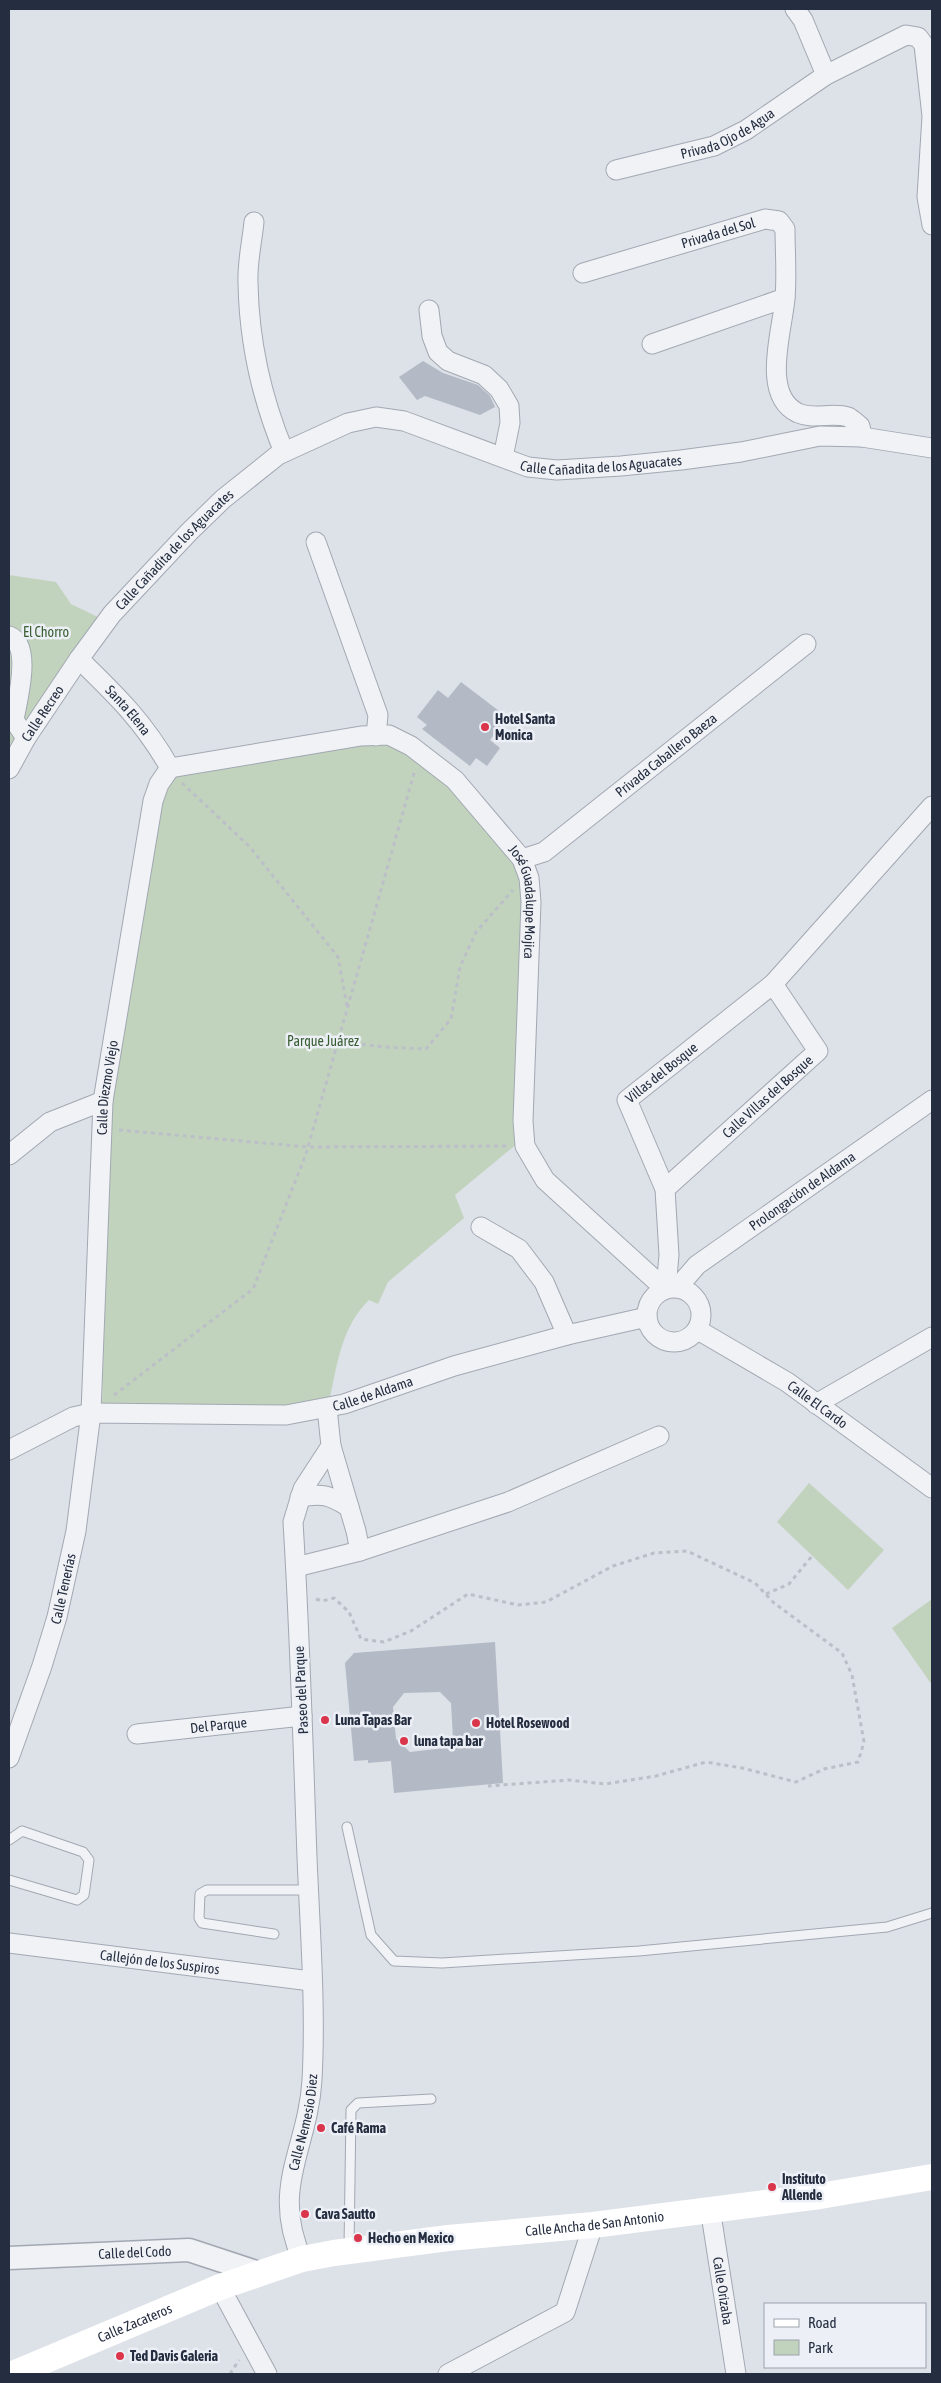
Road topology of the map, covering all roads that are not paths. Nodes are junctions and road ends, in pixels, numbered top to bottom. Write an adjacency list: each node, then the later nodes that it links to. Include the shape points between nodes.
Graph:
1 (795, 9): 2 (street)
2 (826, 74): 3 (street, Privada Ojo de Agua, via 746,130 714,146); 5 (street, Privada Ojo de Agua, via 906,35 918,37 924,45 932,116 927,197)
3 (616, 170)
4 (254, 222): 12 (street, via 248,281 250,324 271,421)
5 (932, 225)
6 (583, 273): 7 (street, Privada del Sol, via 765,219 780,221 785,229)
7 (785, 298): 9 (street); 10 (street, Privada del Sol, via 776,372 787,404 797,412 812,416 847,417 860,426)
8 (429, 310): 13 (street, via 432,336 438,352 448,362 484,375 499,389 509,406 510,424)
9 (652, 344)
10 (862, 437): 11 (street, Calle Cañadita de los Aguacates); 13 (street, Calle Cañadita de los Aguacates, via 820,436 741,452 557,470 528,466)
11 (932, 448)
12 (284, 452): 13 (street, Calle Cañadita de los Aguacates, via 348,423 376,417 404,421); 17 (street, Calle Cañadita de los Aguacates, via 250,475 196,526 112,614)
13 (503, 457)
14 (316, 542): 18 (street, via 378,715)
15 (9, 636): 19 (street, via 20,649 23,672 14,720)
16 (806, 644): 23 (street, Privada Caballero Baeza, via 544,852)
17 (79, 659): 19 (street, Calle Recreo); 20 (street, Santa Elena, via 130,709)
18 (376, 736): 20 (street, José Guadalupe Mojica); 23 (street, José Guadalupe Mojica, via 389,735 420,753 455,780)
19 (26, 738): 21 (street, Calle Recreo)
20 (170, 768): 26 (street, Calle Diezmo Viejo, via 153,801)
21 (9, 769)
22 (932, 806): 24 (street)
23 (522, 859): 30 (street, José Guadalupe Mojica, via 529,878 531,902 523,1121 525,1146 545,1180)
24 (773, 984): 28 (street, Villas del Bosque, via 627,1100); 28 (street, Calle Villas del Bosque, via 818,1051)
25 (932, 1100): 30 (street, Prolongación de Aldama, via 697,1265)
26 (103, 1101): 27 (street, via 50,1122); 37 (street, Calle Diezmo Viejo)
27 (9, 1155)
28 (665, 1189): 30 (street)
29 (481, 1227): 33 (street, via 519,1249 544,1282)
30 (669, 1289): 31 (street, via 654,1296); 32 (street, via 688,1292 697,1301 702,1314)
31 (647, 1316): 32 (street, via 653,1332 665,1341 681,1342); 33 (street, Calle de Aldama)
32 (698, 1330): 35 (street, Calle El Cardo, via 787,1382)
33 (567, 1335): 36 (street, Calle de Aldama, via 454,1366)
34 (932, 1337): 35 (street)
35 (816, 1404): 41 (street, Calle El Cardo)
36 (327, 1408): 37 (street, Calle de Aldama, via 286,1414); 39 (street)
37 (91, 1413): 40 (street, Calle de Aldama, via 73,1417); 48 (street, Calle Tenerías, via 76,1530 57,1617)
38 (659, 1436): 44 (street, via 508,1502)
39 (331, 1446): 42 (street, Paseo del Parque); 43 (street)
40 (9, 1450)
41 (932, 1488)
42 (300, 1497): 43 (street, via 331,1496); 45 (street, Paseo del Parque, via 293,1522)
43 (349, 1507): 44 (street)
44 (360, 1551): 45 (street)
45 (296, 1567): 46 (street, Paseo del Parque)
46 (302, 1716): 47 (street, Del Parque); 52 (street, Paseo del Parque)
47 (137, 1734)
48 (9, 1758)
49 (347, 1827): 53 (lane, via 371,1935 394,1961 442,1963 639,1951 887,1927)
50 (9, 1840): 51 (lane, via 22,1832 83,1852 89,1860 84,1895 77,1900)
51 (9, 1880)
52 (308, 1890): 54 (lane, via 207,1890 200,1894 199,1918 202,1923); 56 (street, Paseo del Parque)
53 (932, 1913)
54 (274, 1934)
55 (9, 1943): 56 (street, Callejón de los Suspiros)
56 (312, 1981): 63 (street, Calle Nemesio Diez, via 312,2080 307,2120 290,2181 289,2211 293,2238)
57 (431, 2099): 61 (lane, via 358,2102 351,2110)
58 (932, 2177): 59 (main road, Calle Ancha de San Antonio, via 820,2196)
59 (710, 2208): 60 (main road, Calle Ancha de San Antonio); 69 (street, Calle Orizaba)
60 (593, 2225): 61 (main road, Calle Ancha de San Antonio); 68 (street, via 565,2312)
61 (349, 2251): 63 (main road, Calle Ancha de San Antonio)
62 (9, 2258): 64 (street, Calle del Codo, via 189,2250)
63 (302, 2259): 64 (main road, Calle Ancha de San Antonio)
64 (259, 2273): 65 (main road, Calle Zacateros)
65 (220, 2288): 66 (main road, Calle Zacateros); 67 (street)
66 (13, 2374)
67 (267, 2374)
68 (448, 2374)
69 (736, 2374)

